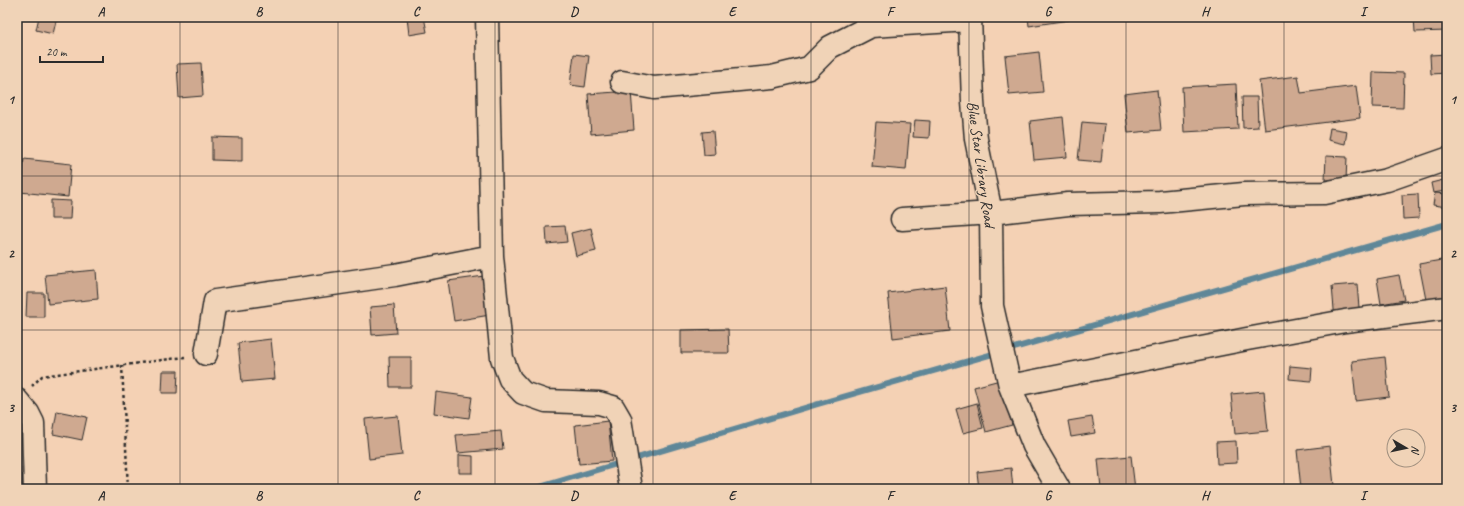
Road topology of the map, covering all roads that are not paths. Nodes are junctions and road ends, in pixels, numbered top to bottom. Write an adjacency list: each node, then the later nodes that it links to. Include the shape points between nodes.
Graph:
1 (487, 17): 7 (street)
2 (970, 18): 3 (street, via 871,26 830,47 810,68 772,77 654,88); 5 (street, Blue Star Library Road, via 976,132)
3 (622, 82)
4 (1447, 159): 5 (street, via 1386,180 1324,194 1244,194 1160,202 1068,204)
5 (991, 213): 6 (street); 10 (street, Blue Star Library Road, via 992,306)
6 (902, 219)
7 (492, 256): 9 (street, via 395,276 215,301); 13 (street, via 502,358 510,379 523,393 546,401 599,403 613,407 620,419)
8 (1447, 308): 10 (street, via 1337,323 1247,339)
9 (206, 354)
10 (1010, 386): 14 (street, Blue Star Library Road, via 1034,446)
11 (17, 399): 12 (street, via 32,423)
12 (35, 489)
13 (631, 489)
14 (1059, 489)

